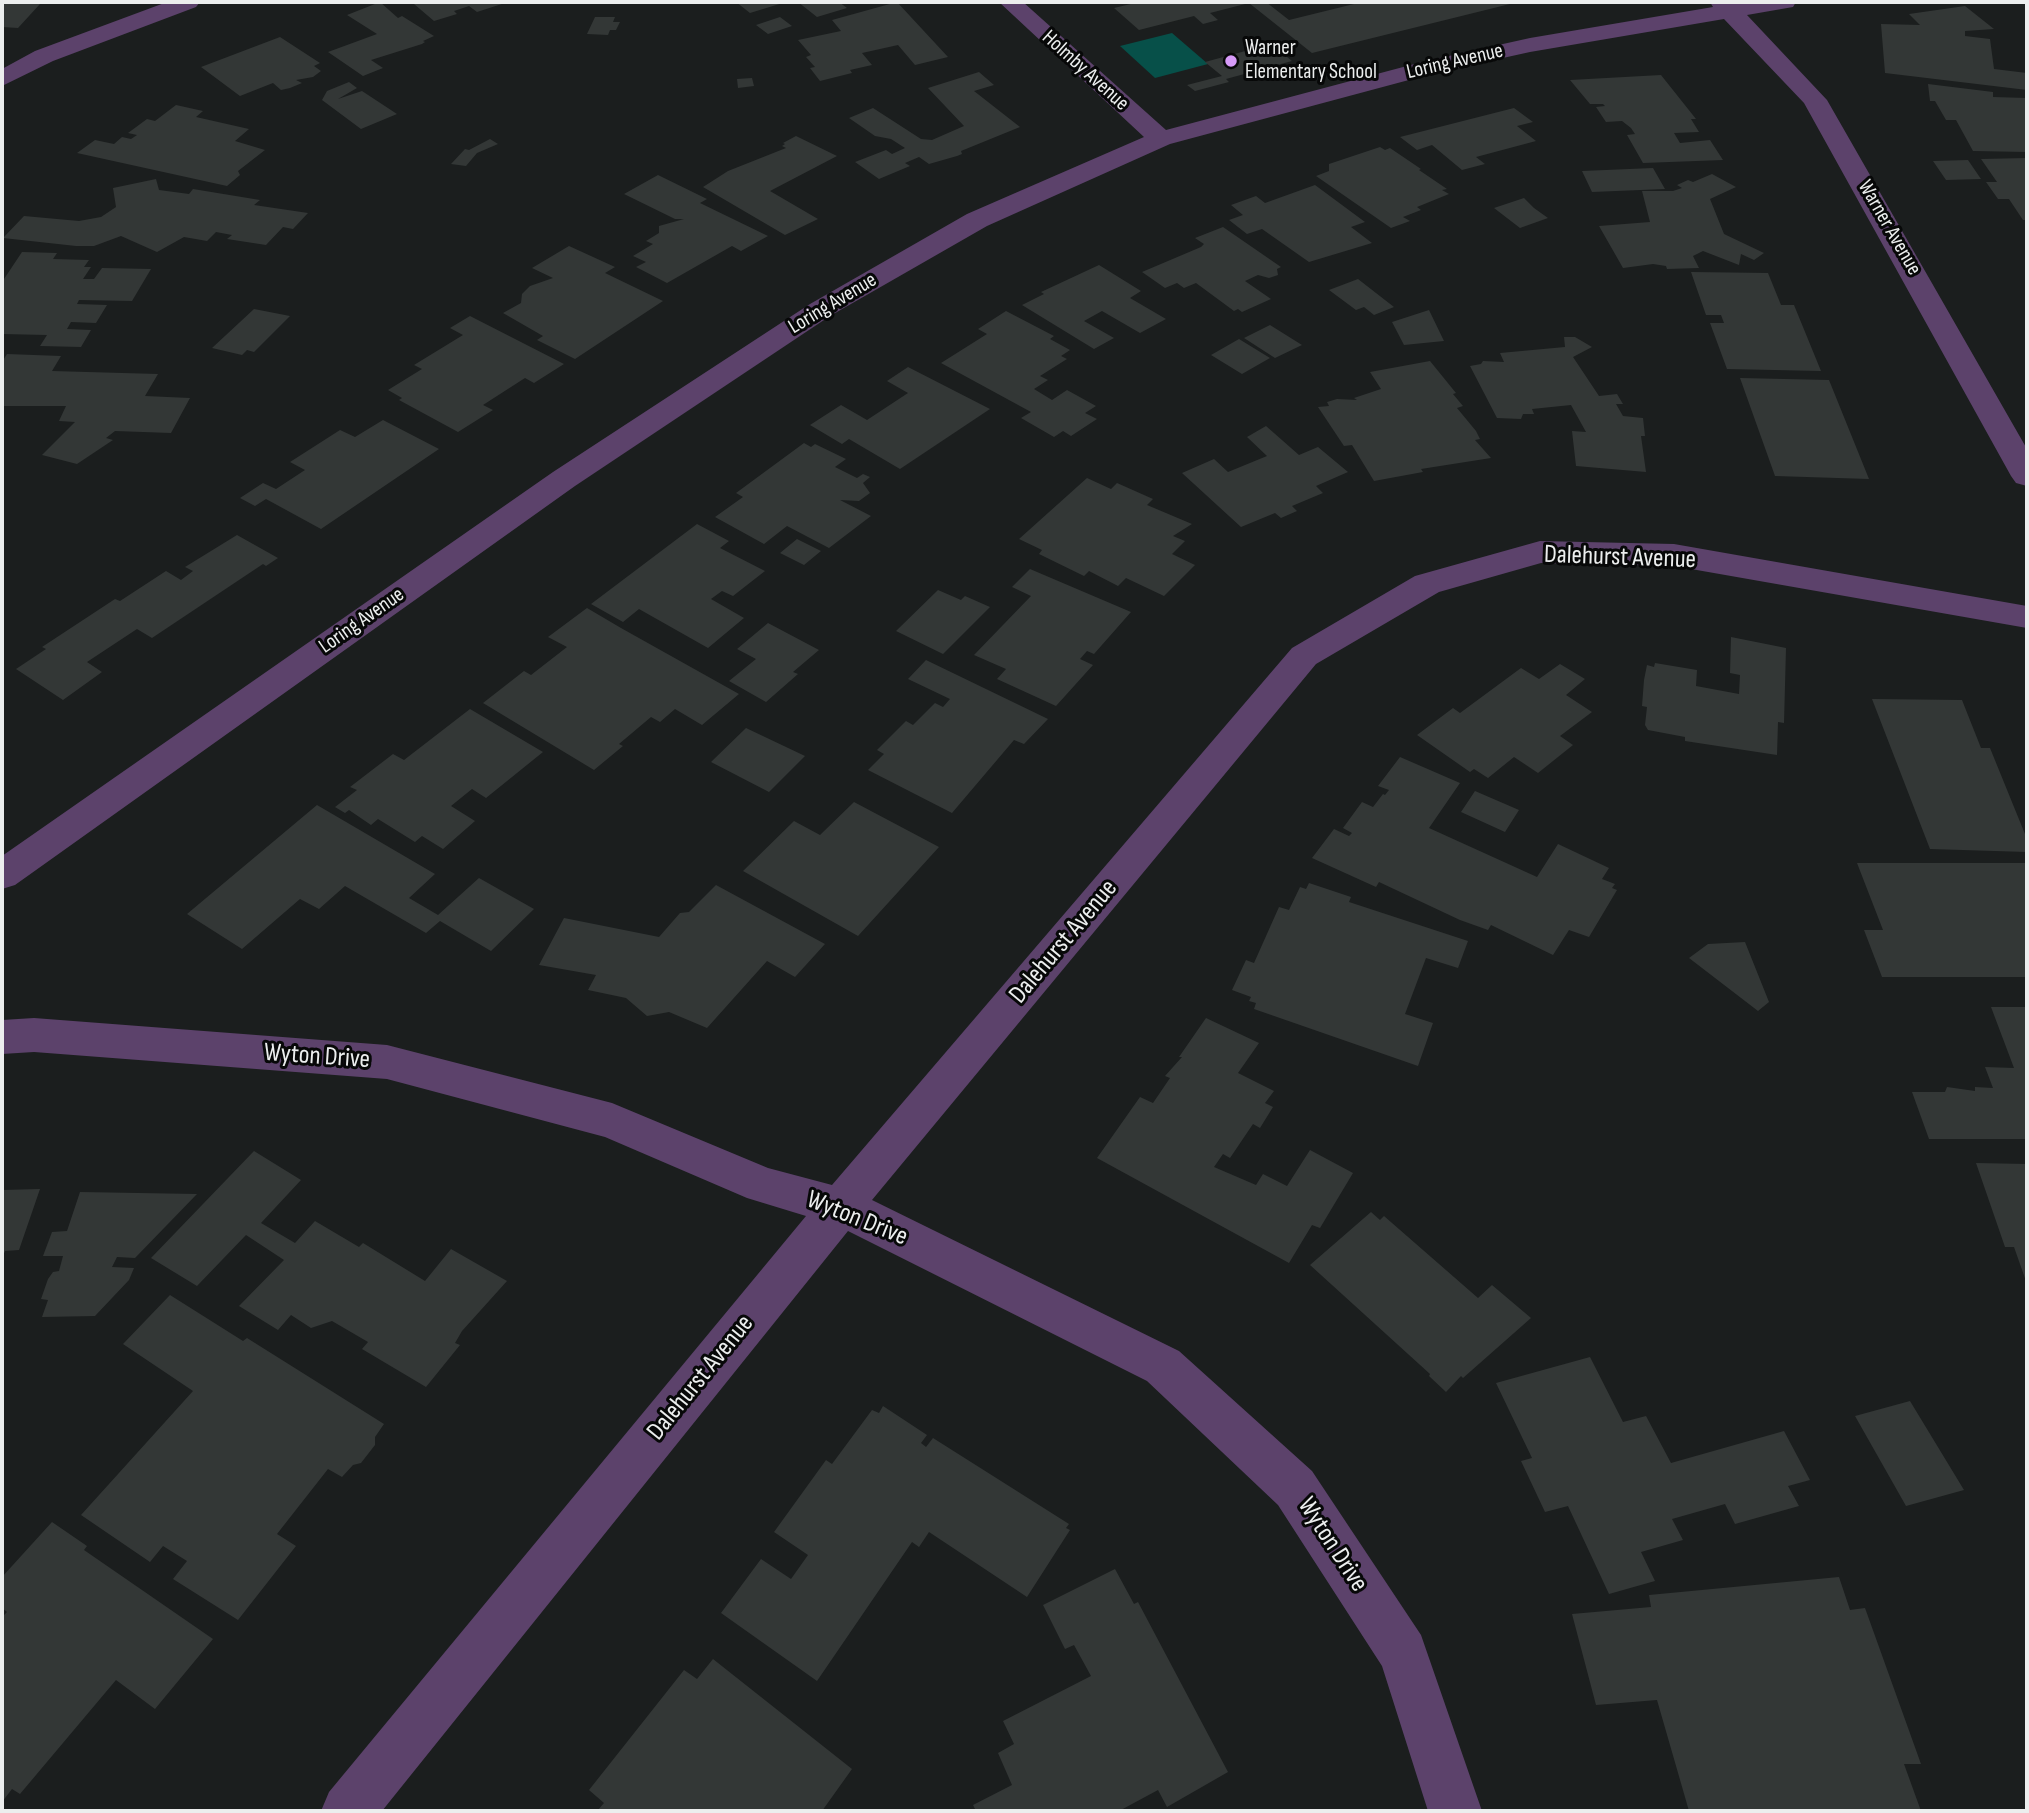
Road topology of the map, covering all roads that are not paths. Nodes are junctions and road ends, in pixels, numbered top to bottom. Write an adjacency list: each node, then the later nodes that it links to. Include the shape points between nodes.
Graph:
1 (188, 2): 5 (street, via 44,56)
2 (1010, 2): 6 (street, Holmby Avenue)
3 (1785, 2): 4 (street, Loring Avenue)
4 (1726, 6): 6 (street, Loring Avenue, via 1431,66); 7 (street, Warner Avenue, via 1815,100)
5 (2, 79)
6 (1161, 139): 9 (street, Loring Avenue, via 977,220 820,310 564,479)
7 (2027, 476)
8 (2027, 617): 11 (street, Dalehurst Avenue, via 1674,555 1540,552 1427,584 1304,656)
9 (2, 874)
10 (2, 1037): 11 (street, Wyton Drive, via 34,1035 387,1062 612,1121 762,1185)
11 (841, 1206): 12 (street, Dalehurst Avenue); 13 (street, Wyton Drive, via 1163,1366 1295,1488 1403,1653)
12 (348, 1811)
13 (1455, 1811)

